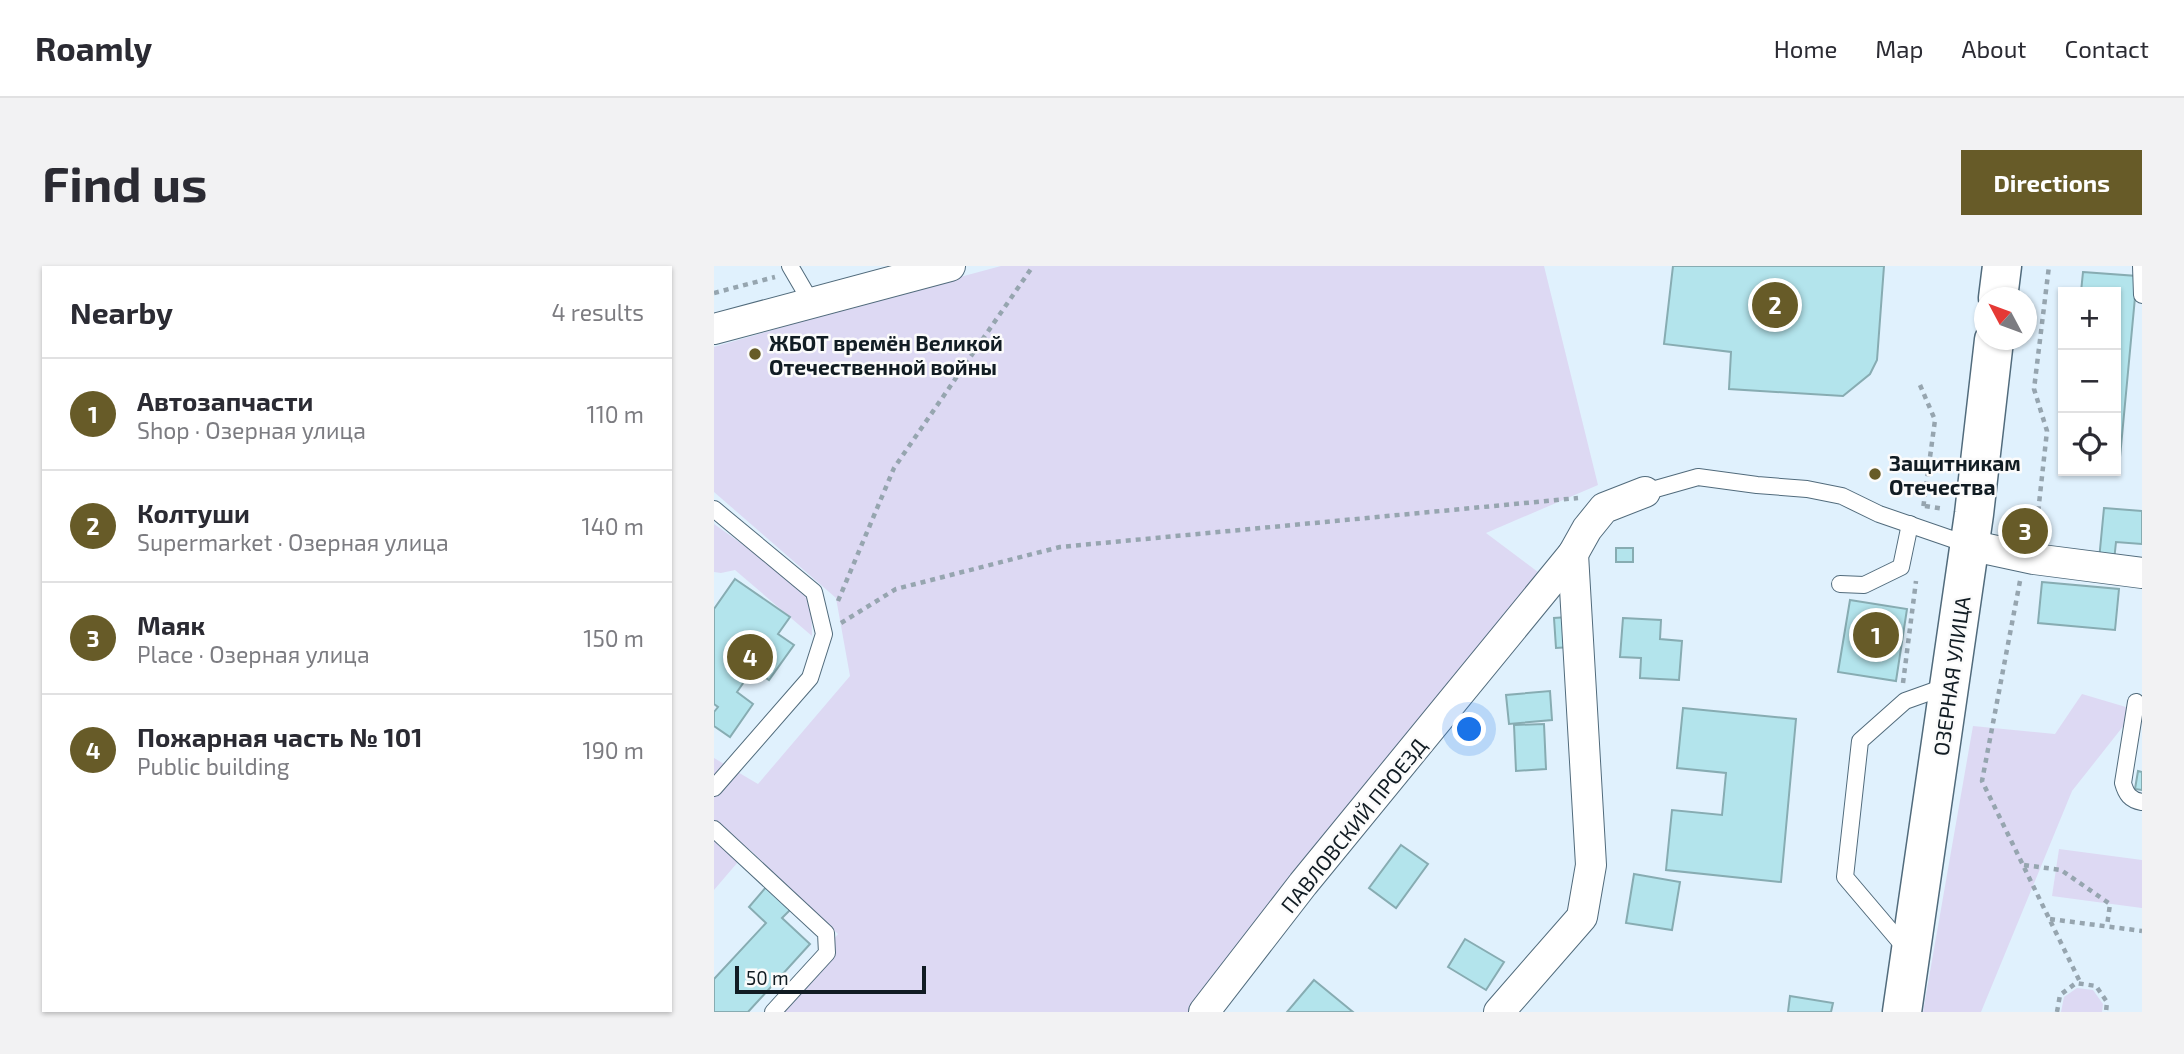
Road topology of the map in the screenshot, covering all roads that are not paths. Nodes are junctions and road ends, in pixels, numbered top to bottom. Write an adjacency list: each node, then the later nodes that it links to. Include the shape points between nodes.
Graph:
1 (950, 266): 7 (street)
2 (2002, 266): 5 (main road)
3 (2141, 266): 6 (lane)
4 (792, 269): 7 (lane)
5 (1999, 287)
6 (2142, 295)
7 (811, 302): 8 (street)
8 (714, 329)
9 (1993, 350): 13 (main road, ОЗЕРНАЯ УЛИЦА)
10 (1645, 492): 12 (lane, via 1698,477 1807,489 1842,496); 14 (street, ПАВЛОВСКИЙ ПРОЕЗД, via 1604,508)
11 (714, 509): 19 (lane, via 814,592 824,634 810,678)
12 (1910, 524): 13 (lane); 16 (lane, via 1901,567 1864,585)
13 (1969, 545): 15 (street); 17 (main road, ОЗЕРНАЯ УЛИЦА)
14 (1573, 554): 24 (street, ПАВЛОВСКИЙ ПРОЕЗД); 25 (street, via 1591,865 1583,917)
15 (2142, 573)
16 (1840, 584)
17 (1949, 685): 22 (main road, ОЗЕРНАЯ УЛИЦА); 22 (lane, via 1905,701 1860,741 1845,877)
18 (2136, 702): 20 (lane, via 2123,783 2126,793)
19 (714, 788)
20 (2142, 802)
21 (714, 829): 23 (lane, via 827,933 827,953)
22 (1910, 954): 26 (main road, ОЗЕРНАЯ УЛИЦА)
23 (773, 1012)
24 (1204, 1012)
25 (1499, 1012)
26 (1902, 1012)

